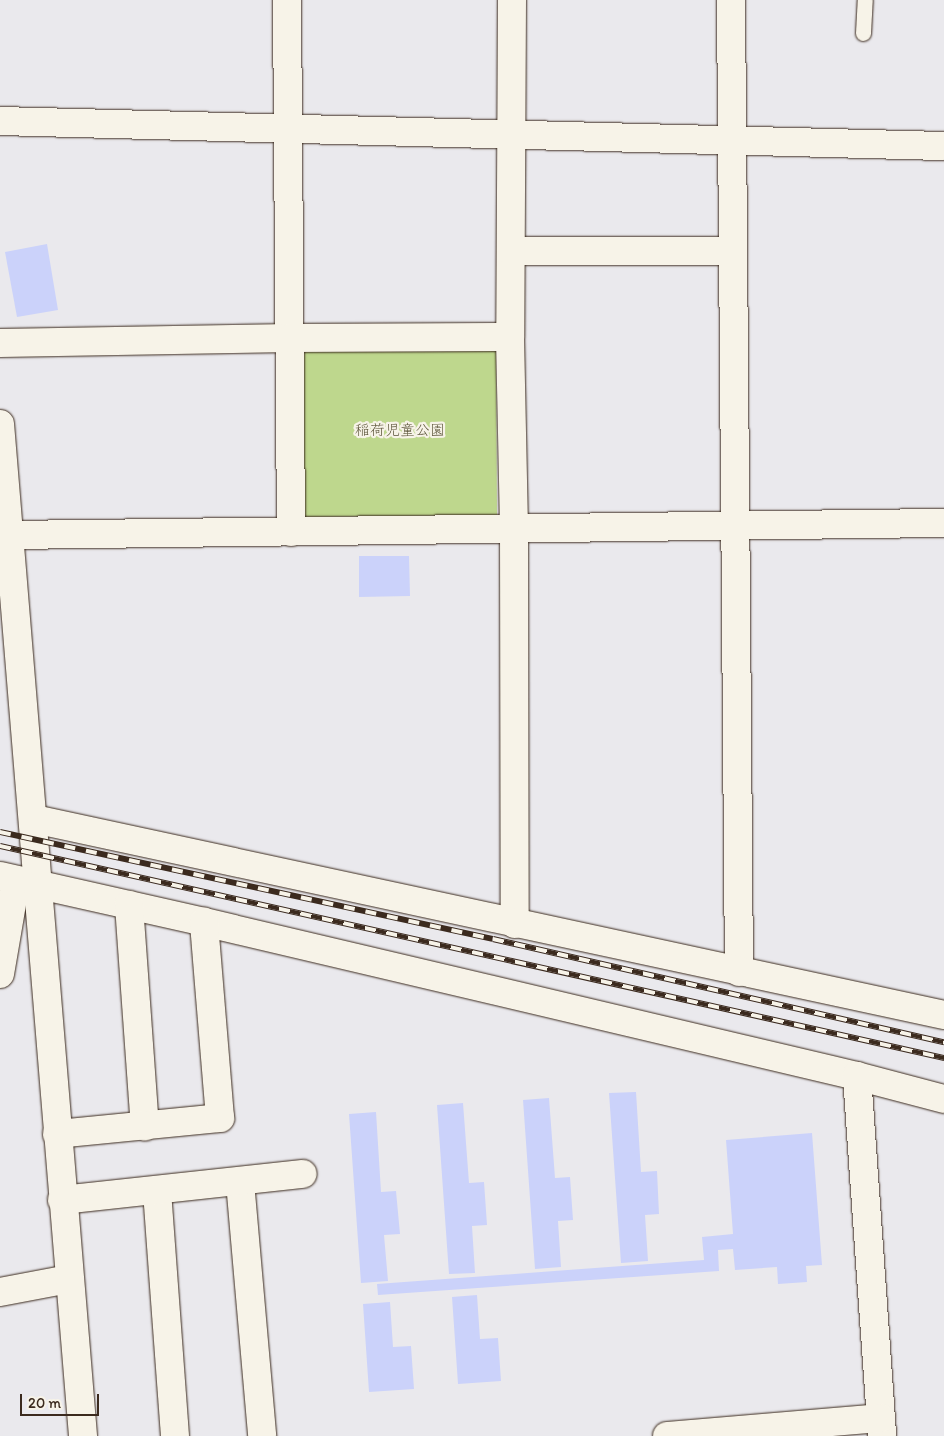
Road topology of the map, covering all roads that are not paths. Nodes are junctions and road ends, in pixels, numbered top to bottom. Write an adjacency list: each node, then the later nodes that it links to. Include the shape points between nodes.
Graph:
1 (288, 0): 7 (street)
2 (512, 0): 8 (street)
3 (731, 0): 9 (street)
4 (865, 0): 5 (lane)
5 (863, 33)
6 (0, 120): 7 (street)
7 (289, 128): 8 (street); 14 (street)
8 (511, 133): 9 (street); 11 (street)
9 (732, 141): 10 (street); 12 (street)
10 (944, 146)
11 (511, 251): 12 (street); 13 (street)
12 (732, 251): 19 (street)
13 (510, 337): 14 (street); 20 (street)
14 (291, 338): 15 (street); 21 (street)
15 (0, 343)
16 (0, 424): 17 (street)
17 (2, 485): 22 (street)
18 (944, 523): 19 (street)
19 (735, 526): 20 (street); 28 (street)
20 (514, 528): 21 (street); 27 (street)
21 (291, 532): 22 (street)
22 (10, 535): 23 (street)
23 (34, 819): 24 (street); 27 (street)
24 (18, 880): 25 (street); 29 (street); 34 (street)
25 (129, 905): 26 (street); 33 (street)
26 (204, 922): 31 (street); 33 (street, via 220,1118)
27 (515, 924): 28 (street)
28 (740, 972): 30 (street)
29 (0, 974)
30 (944, 1015)
31 (857, 1076): 32 (street); 41 (street)
32 (944, 1099)
33 (146, 1126): 34 (street)
34 (57, 1134): 38 (street)
35 (303, 1174): 36 (street)
36 (240, 1182): 37 (street); 44 (street)
37 (157, 1191): 38 (street); 43 (street)
38 (62, 1200): 39 (street)
39 (69, 1279): 40 (street); 42 (street)
40 (0, 1292)
41 (881, 1427): 45 (street)
42 (83, 1436)
43 (175, 1436)
44 (262, 1436)
45 (666, 1436)

